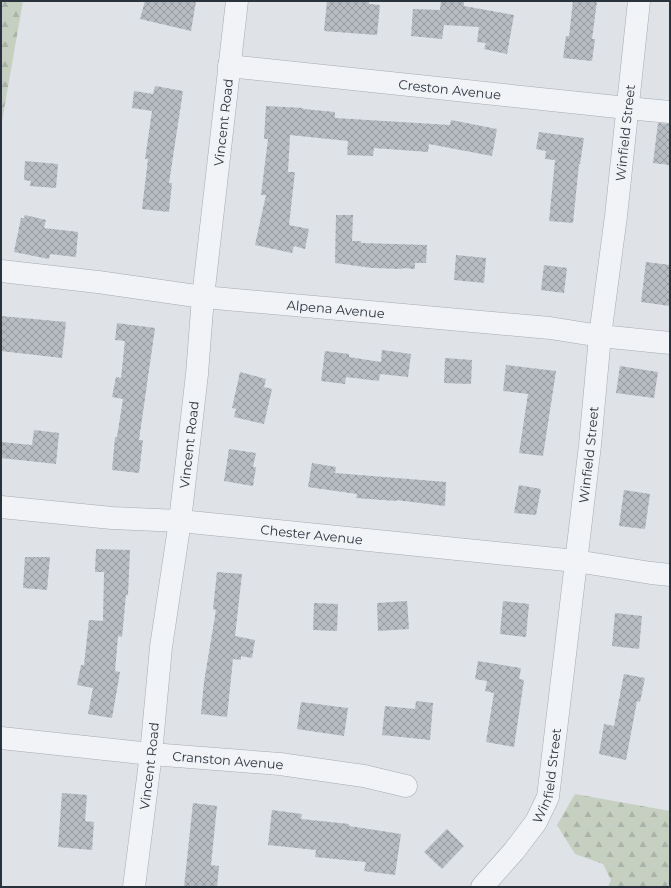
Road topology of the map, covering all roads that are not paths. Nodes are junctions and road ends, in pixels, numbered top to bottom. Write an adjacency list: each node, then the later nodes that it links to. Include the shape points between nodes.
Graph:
1 (237, 1): 3 (street, Vincent Road)
2 (639, 1): 4 (street, Winfield Street)
3 (229, 66): 4 (street, Creston Avenue); 7 (street, Vincent Road)
4 (627, 108): 5 (street, Creston Avenue); 8 (street, Winfield Street)
5 (670, 112)
6 (1, 271): 7 (street, Alpena Avenue)
7 (203, 297): 8 (street, Alpena Avenue, via 550,328); 11 (street, Vincent Road, via 198,374)
8 (600, 336): 9 (street, Alpena Avenue); 12 (street, Winfield Street)
9 (670, 343)
10 (1, 507): 11 (street, Chester Avenue, via 112,518)
11 (180, 521): 12 (street, Chester Avenue); 15 (street, Vincent Road, via 161,647)
12 (576, 561): 13 (street, Chester Avenue); 18 (street, Winfield Street, via 548,797 536,822)
13 (670, 574)
14 (1, 738): 15 (street, Cranston Avenue)
15 (151, 754): 16 (street, Cranston Avenue, via 280,764 364,776); 17 (street, Vincent Road)
16 (406, 786)
17 (134, 887)
18 (482, 887)

